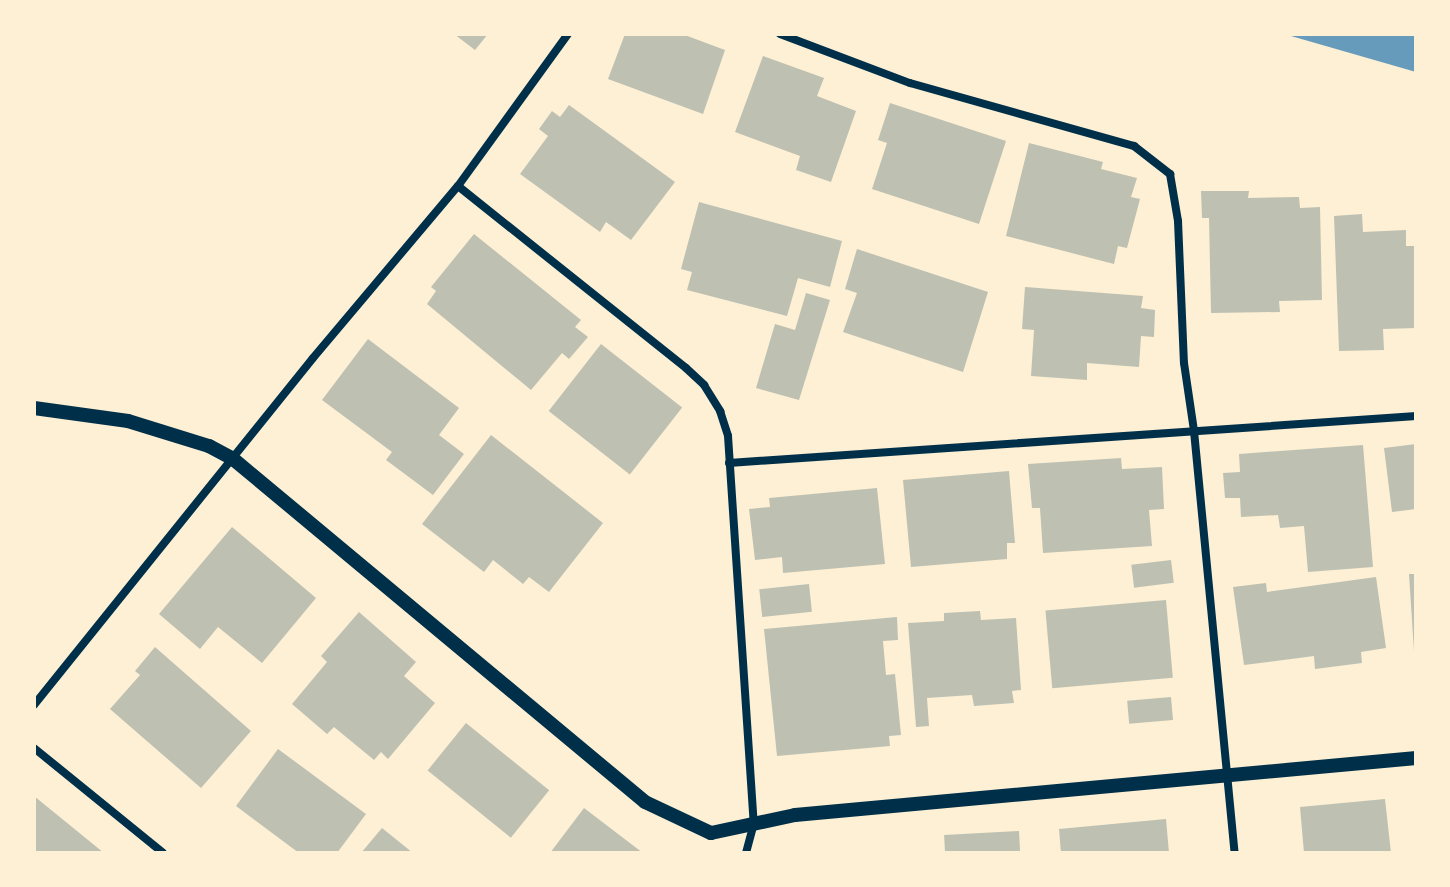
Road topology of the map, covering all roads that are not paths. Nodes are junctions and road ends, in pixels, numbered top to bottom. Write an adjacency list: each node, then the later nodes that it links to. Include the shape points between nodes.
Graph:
1 (568, 34): 3 (street)
2 (780, 34): 6 (street, via 910,83 1134,146 1164,166 1178,221 1184,363)
3 (458, 186): 7 (street); 8 (street, via 704,385 724,422)
4 (34, 408): 7 (street, via 128,421)
5 (1416, 416): 6 (street)
6 (1194, 431): 8 (street); 12 (street)
7 (232, 458): 9 (street); 13 (street, via 645,802 711,833)
8 (729, 463): 13 (street)
9 (34, 705)
10 (34, 748): 14 (street)
11 (1416, 758): 12 (street)
12 (1230, 775): 13 (street); 16 (street)
13 (754, 823): 15 (street)
14 (163, 853)
15 (746, 853)
16 (1235, 853)

